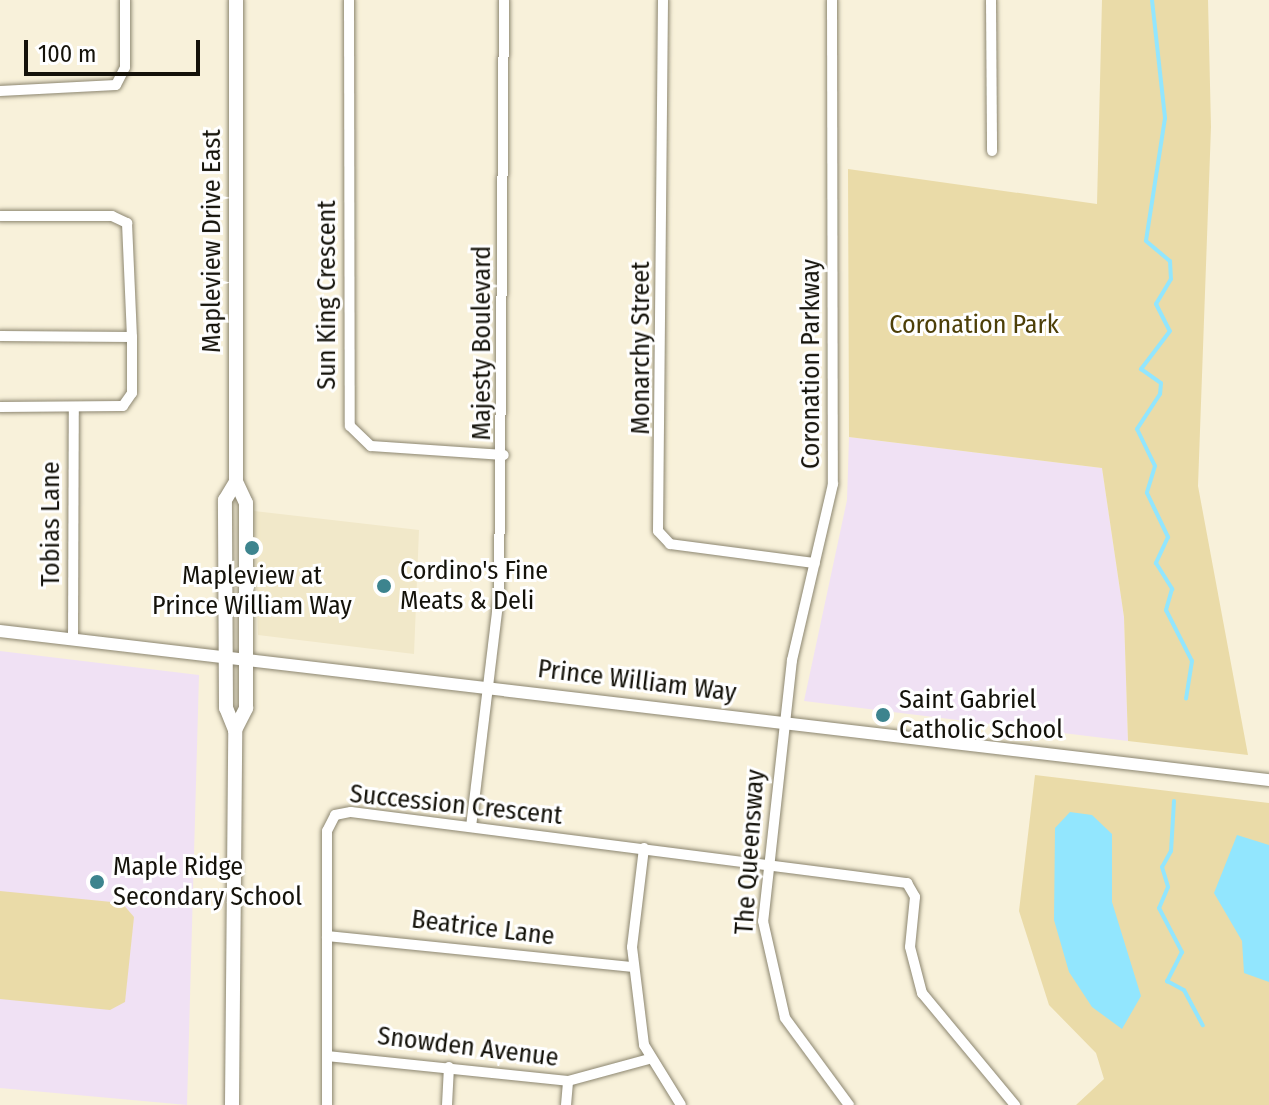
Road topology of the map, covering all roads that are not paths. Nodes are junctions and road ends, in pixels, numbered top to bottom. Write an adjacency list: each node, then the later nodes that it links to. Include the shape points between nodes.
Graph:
1 (125, 0): 8 (street, via 125,67 116,85)
2 (236, 0): 16 (main road, Mapleview Drive East)
3 (349, 0): 15 (street, Sun King Crescent, via 350,426 371,446)
4 (504, 0): 15 (street, Majesty Boulevard)
5 (663, 0): 17 (street, Monarchy Street, via 658,531 670,544)
6 (832, 0): 17 (street, Coronation Parkway, via 833,484)
7 (991, 0): 9 (street)
8 (0, 91)
9 (992, 151)
10 (0, 216): 12 (street, via 112,216 127,223)
11 (0, 336): 12 (street)
12 (132, 337): 14 (street, via 129,400 115,408)
13 (0, 407): 14 (street)
14 (74, 408): 19 (street, Tobias Lane)
15 (504, 455): 22 (street, Majesty Boulevard)
16 (236, 482): 20 (main road, Mapleview Drive East, via 225,500); 21 (main road, Mapleview Drive East, via 246,503)
17 (815, 563): 23 (street, Coronation Parkway)
18 (0, 631): 19 (street, Prince William Way)
19 (73, 640): 20 (street, Prince William Way)
20 (226, 656): 21 (street, Prince William Way); 24 (main road, Mapleview Drive East, via 226,708)
21 (246, 658): 22 (street, Prince William Way); 24 (main road, Mapleview Drive East, via 246,708)
22 (489, 685): 23 (street, Prince William Way); 26 (street, Majesty Boulevard)
23 (783, 721): 25 (street, Prince William Way); 28 (street, The Queensway)
24 (235, 730): 35 (main road, Mapleview Drive East)
25 (1269, 780)
26 (471, 827): 27 (street, Succession Crescent); 29 (street, Succession Crescent, via 335,815 327,831)
27 (644, 848): 28 (street, Succession Crescent); 30 (street)
28 (767, 863): 40 (street, The Queensway, via 763,929 776,995 806,1054); 41 (street, Succession Crescent, via 897,879 913,888 910,947 922,993)
29 (327, 936): 30 (street, Beatrice Lane); 31 (street, Succession Crescent)
30 (633, 967): 32 (street)
31 (327, 1056): 33 (street, Snowden Avenue); 36 (street, Succession Crescent)
32 (649, 1059): 34 (street, Snowden Avenue); 39 (street)
33 (449, 1067): 34 (street, Snowden Avenue); 37 (street)
34 (568, 1081): 38 (street)
35 (232, 1105)
36 (327, 1105)
37 (447, 1105)
38 (566, 1105)
39 (681, 1105)
40 (849, 1105)
41 (1015, 1105)

